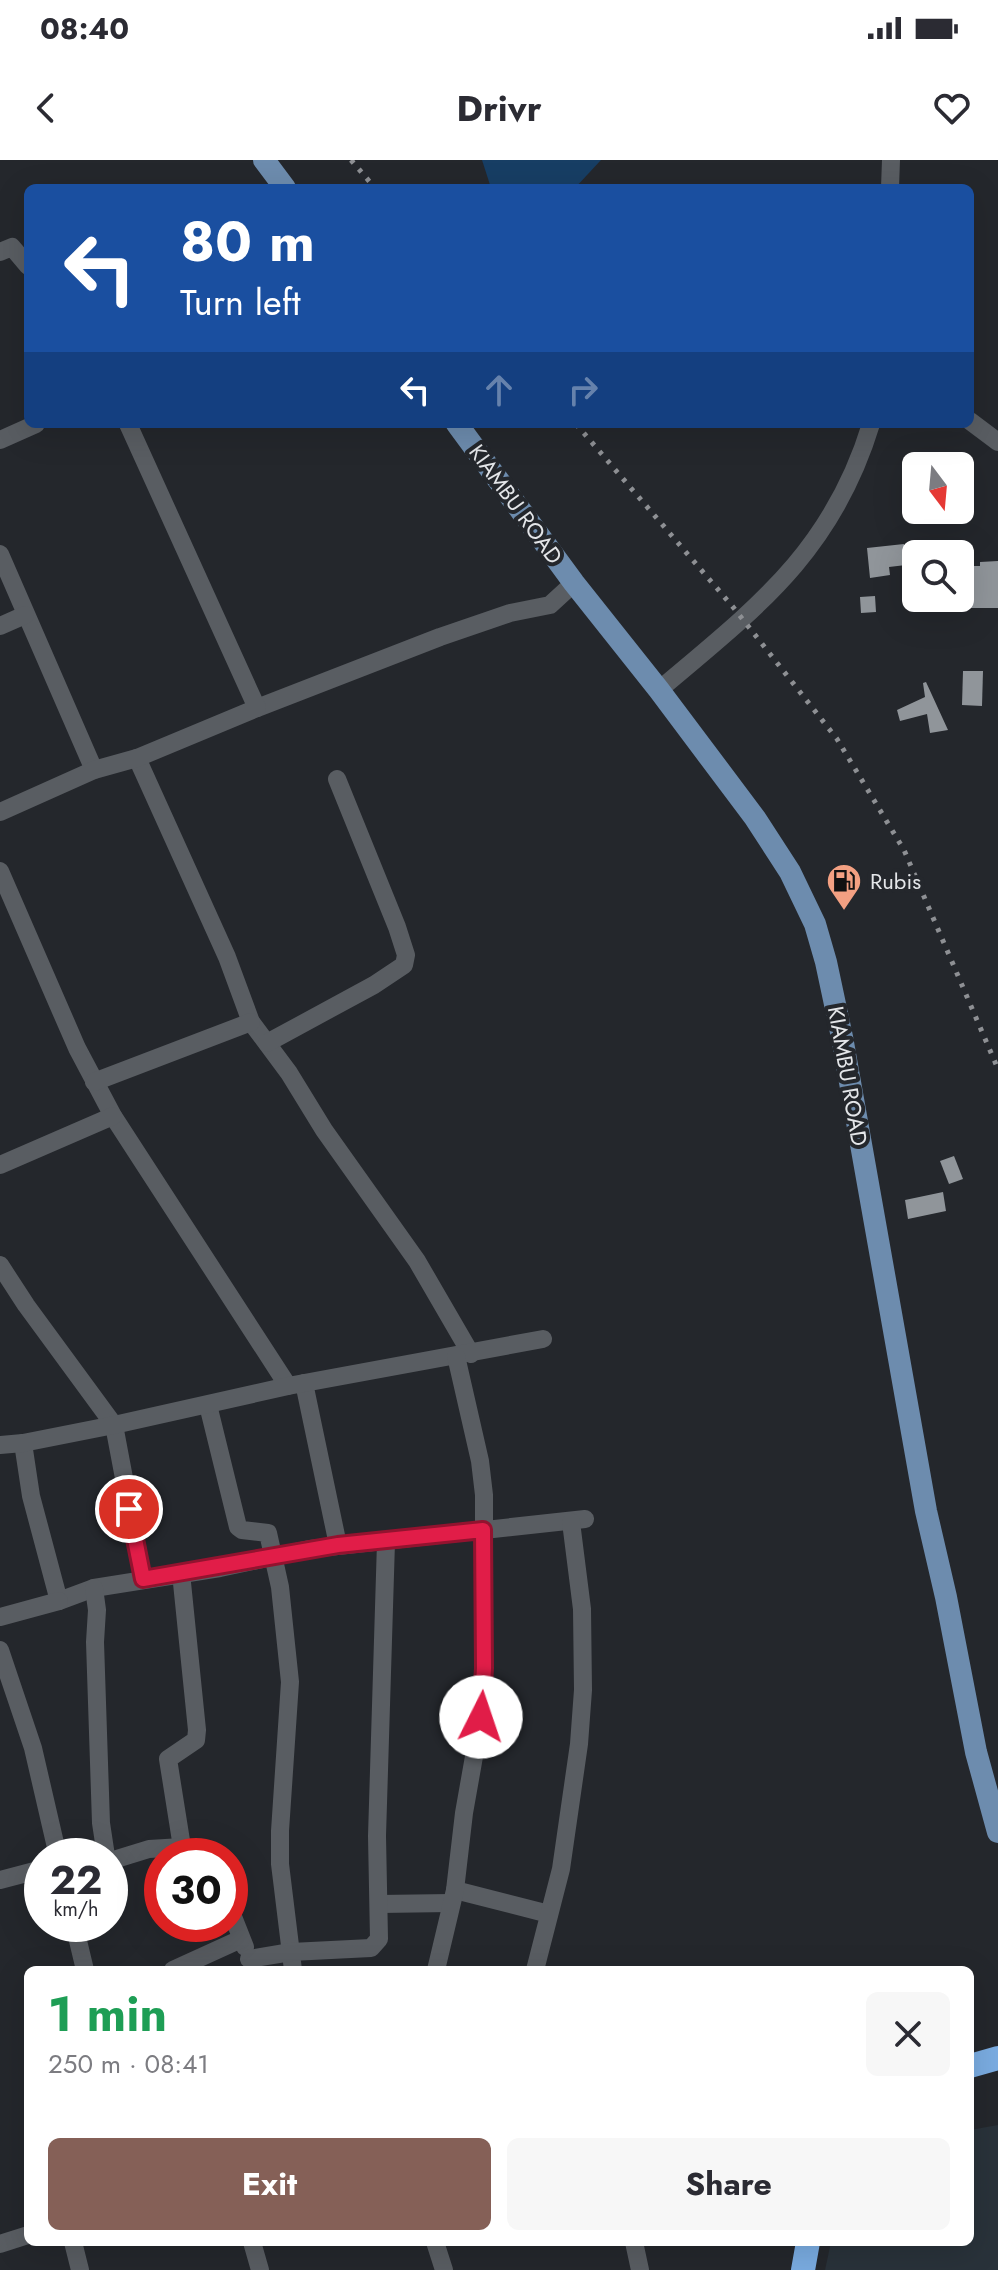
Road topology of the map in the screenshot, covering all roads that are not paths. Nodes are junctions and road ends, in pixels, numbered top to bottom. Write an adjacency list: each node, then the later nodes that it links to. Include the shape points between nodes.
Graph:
1 (264, 160): 3 (main road)
2 (891, 160): 4 (street)
3 (282, 184)
4 (890, 184)
5 (0, 231): 6 (street)
6 (6, 250): 7 (street)
7 (24, 263)
8 (974, 424): 14 (street)
9 (27, 428): 13 (street)
10 (130, 428): 20 (street)
11 (460, 428): 16 (main road, KIAMBU ROAD)
12 (870, 428): 19 (street, via 844,492 799,563)
13 (0, 440)
14 (998, 442)
15 (0, 554): 17 (street)
16 (574, 583): 19 (main road, KIAMBU ROAD); 20 (street, via 550,605 440,637)
17 (25, 615): 18 (street); 22 (street)
18 (0, 626)
19 (659, 690): 49 (main road, KIAMBU ROAD, via 755,818 815,924 842,1037 926,1511)
20 (257, 708): 21 (street)
21 (137, 758): 22 (street); 26 (street)
22 (94, 770): 24 (street)
23 (337, 779): 27 (street, via 406,955 404,965)
24 (0, 812)
25 (0, 871): 28 (street)
26 (251, 1022): 27 (street); 28 (street)
27 (267, 1043): 33 (street, via 417,1261)
28 (94, 1082): 29 (street)
29 (113, 1116): 30 (street); 34 (street)
30 (0, 1165)
31 (0, 1265): 36 (street)
32 (543, 1339): 33 (street)
33 (464, 1355): 34 (street); 39 (street, via 484,1495)
34 (296, 1384): 35 (street); 41 (street)
35 (208, 1405): 36 (street); 42 (street, via 238,1527 268,1533)
36 (114, 1425): 37 (street); 44 (street)
37 (23, 1443): 38 (street); 46 (street)
38 (0, 1445)
39 (483, 1530): 40 (street); 55 (street, via 481,1717); 57 (street, via 578,1521 583,1690 568,1828)
40 (386, 1542): 41 (street); 56 (street)
41 (338, 1545): 42 (street)
42 (272, 1557): 43 (street); 61 (street, via 290,1682 280,1864)
43 (181, 1573): 44 (street); 52 (street, via 197,1730 196,1740 168,1759)
44 (143, 1579): 45 (street)
45 (94, 1588): 46 (street); 51 (street)
46 (59, 1601): 47 (street)
47 (0, 1617)
48 (0, 1650): 50 (street, via 33,1748)
49 (998, 1832)
50 (54, 1838)
51 (103, 1838)
52 (184, 1838)
53 (24, 1874): 54 (street)
54 (0, 1880)
55 (453, 1897): 56 (street); 57 (street); 65 (street)
56 (379, 1904): 61 (street, via 379,1939 371,1948)
57 (549, 1914): 66 (street)
58 (78, 1942): 63 (street)
59 (232, 1942): 64 (street)
60 (242, 1942): 62 (street)
61 (292, 1961): 62 (street)
62 (252, 1964)
63 (84, 1966)
64 (181, 1966)
65 (437, 1966)
66 (536, 1966)
67 (998, 2058): 68 (highway)
68 (974, 2065)
69 (24, 2236): 70 (street)
70 (0, 2244)
71 (74, 2246): 76 (street)
72 (253, 2246): 77 (street)
73 (436, 2246): 78 (street)
74 (635, 2246): 79 (street)
75 (807, 2246): 80 (highway)
76 (80, 2270)
77 (260, 2270)
78 (444, 2270)
79 (640, 2270)
80 (803, 2270)

